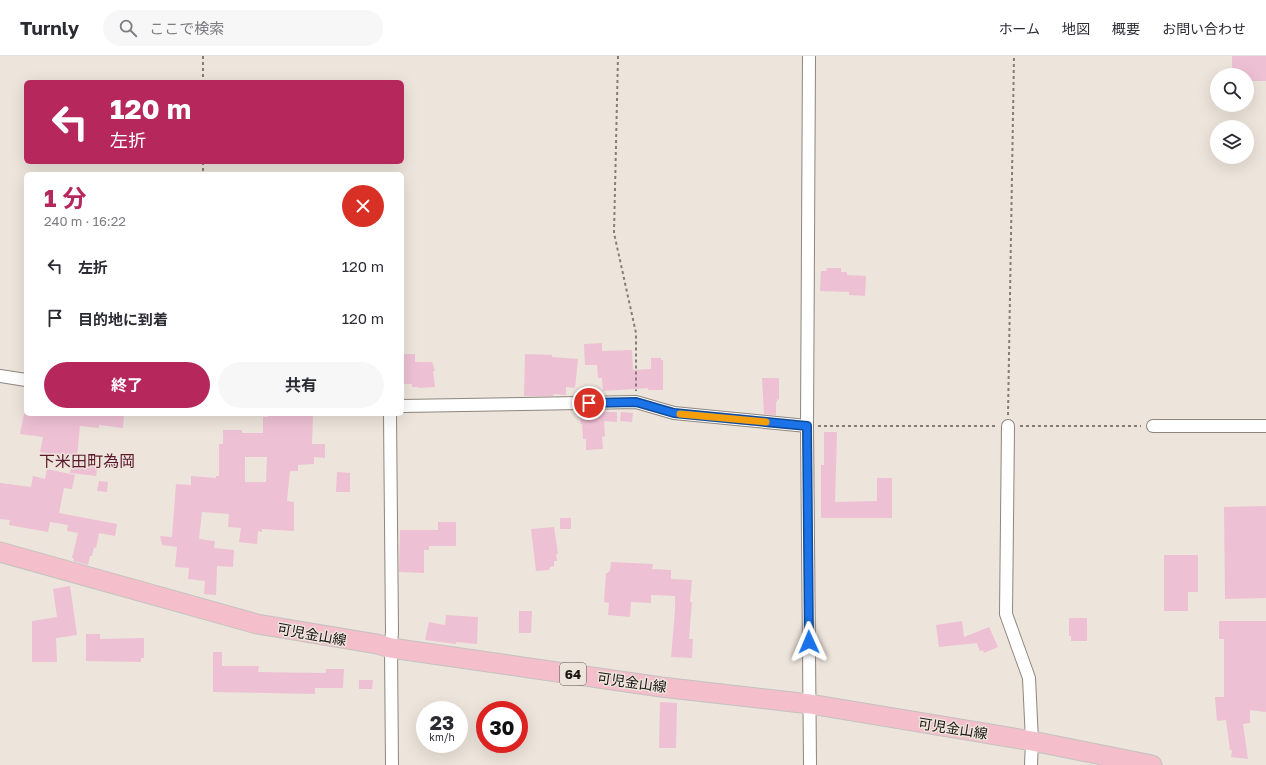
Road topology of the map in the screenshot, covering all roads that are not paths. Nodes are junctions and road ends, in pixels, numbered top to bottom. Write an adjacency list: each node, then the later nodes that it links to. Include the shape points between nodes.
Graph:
1 (809, 56): 6 (street)
2 (0, 376): 3 (street)
3 (24, 380)
4 (404, 406): 6 (street, via 636,402 674,413)
5 (390, 416): 11 (street)
6 (807, 426): 12 (street)
7 (1008, 426): 13 (street, via 1006,614 1029,678)
8 (1153, 426): 9 (street)
9 (1266, 426)
10 (0, 552): 11 (main road, 可児金山線 / 64, via 258,624)
11 (391, 648): 12 (main road, 可児金山線 / 64, via 660,687); 14 (street)
12 (810, 704): 13 (main road, 可児金山線 / 64); 15 (street)
13 (1032, 741): 16 (street); 17 (main road, 可児金山線 / 64)
14 (392, 765)
15 (810, 765)
16 (1031, 765)
17 (1152, 765)

